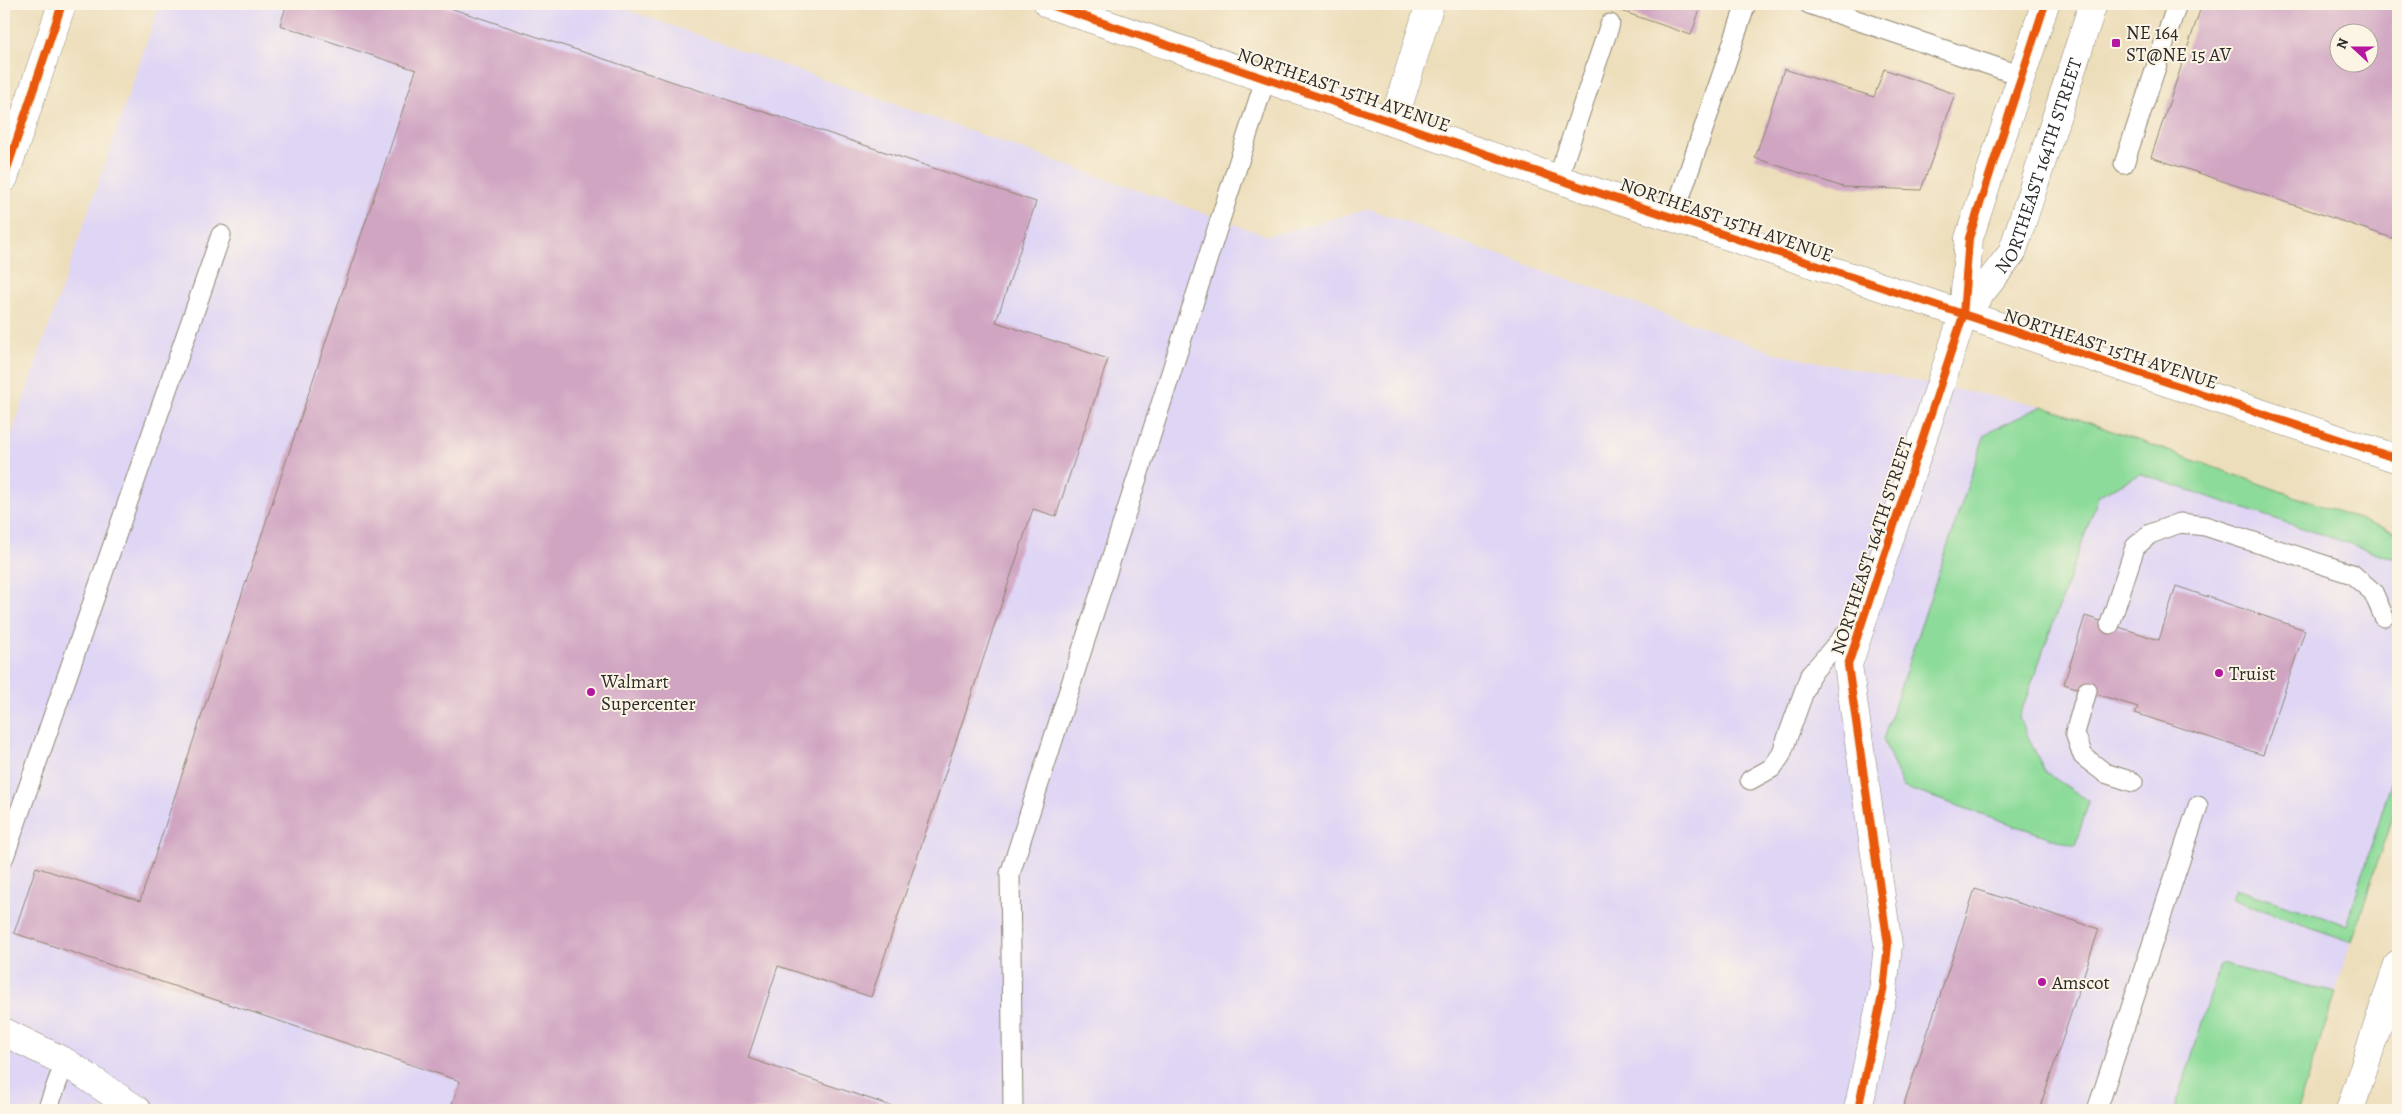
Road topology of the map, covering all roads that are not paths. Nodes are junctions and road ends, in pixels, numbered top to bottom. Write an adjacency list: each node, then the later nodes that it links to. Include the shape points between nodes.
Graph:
1 (62, 4): 14 (street)
2 (1048, 4): 11 (street, NORTHEAST 15TH AVENUE)
3 (1430, 4): 12 (street)
4 (1746, 4): 16 (lane)
5 (1809, 4): 10 (lane)
6 (2046, 4): 10 (street, NORTHEAST 164TH STREET)
7 (2093, 4): 18 (street, NORTHEAST 164TH STREET, via 2012,253)
8 (2176, 4): 13 (lane)
9 (1610, 24): 15 (lane)
10 (2022, 76): 18 (street, NORTHEAST 164TH STREET, via 1969,238)
11 (1265, 80): 12 (street, NORTHEAST 15TH AVENUE); 33 (lane, via 1010,874)
12 (1393, 123): 15 (street, NORTHEAST 15TH AVENUE)
13 (2124, 164)
14 (4, 178)
15 (1558, 178): 16 (street, NORTHEAST 15TH AVENUE)
16 (1673, 218): 18 (street, NORTHEAST 15TH AVENUE)
17 (221, 235): 27 (lane)
18 (1963, 316): 19 (street, NORTHEAST 15TH AVENUE); 20 (street, NORTHEAST 164TH STREET)
19 (2398, 459)
20 (1867, 608): 24 (lane, via 1810,675 1781,755 1772,768); 34 (street, NORTHEAST 164TH STREET, via 1848,665 1888,945 1884,991)
21 (2384, 617): 22 (lane, via 2373,592 2352,574 2205,526 2180,523 2150,534 2135,547)
22 (2110, 624)
23 (2087, 691): 25 (lane, via 2076,733 2083,756 2105,773)
24 (1750, 780)
25 (2133, 782)
26 (2198, 806): 35 (lane)
27 (4, 857)
28 (2398, 964): 36 (street)
29 (4, 1032): 30 (street)
30 (65, 1062): 31 (lane); 32 (street)
31 (47, 1110)
32 (137, 1110)
33 (1013, 1110)
34 (1858, 1110)
35 (2097, 1110)
36 (2350, 1110)

